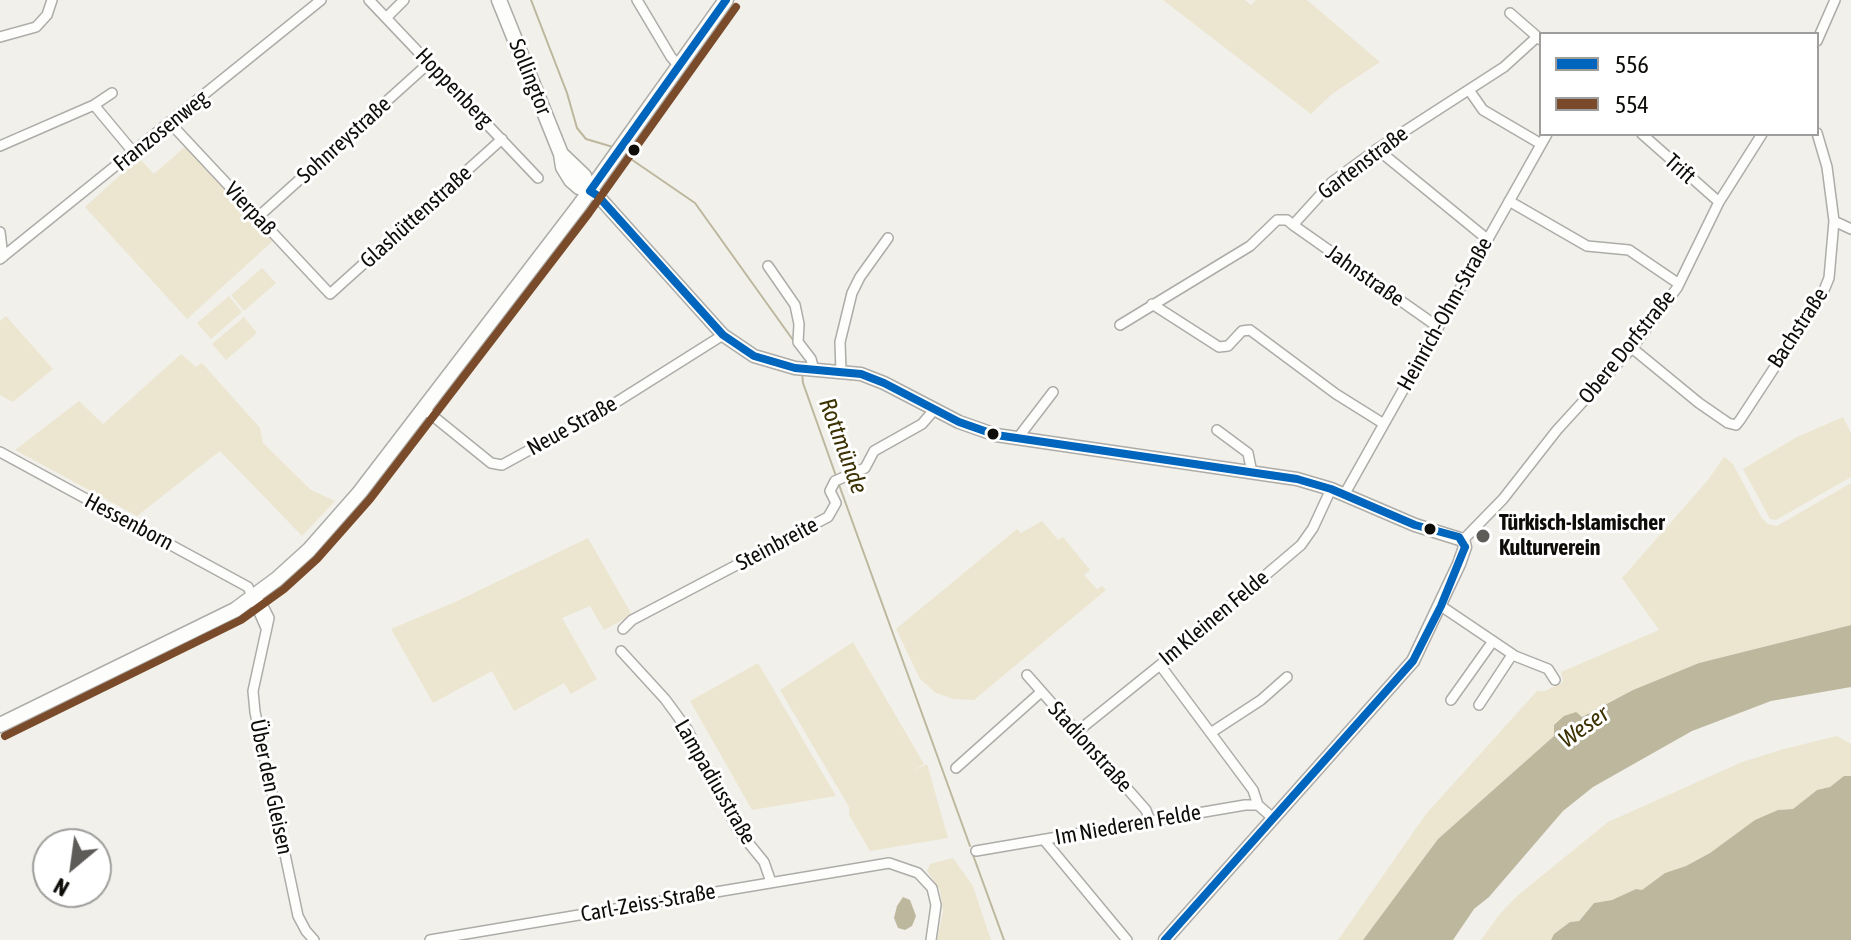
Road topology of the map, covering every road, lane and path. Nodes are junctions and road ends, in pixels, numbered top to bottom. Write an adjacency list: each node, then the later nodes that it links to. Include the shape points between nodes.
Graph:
1 (52, 0): 12 (street, via 36,27)
2 (321, 0): 19 (street, Franzosenweg)
3 (369, 0): 10 (street, Hoppenberg)
4 (404, 0): 10 (street)
5 (499, 0): 29 (main road, Sollingtor)
6 (637, 0): 15 (street)
7 (726, 0): 15 (main road)
8 (1835, 0): 11 (street)
9 (1510, 13): 13 (street)
10 (386, 18): 14 (street, Hoppenberg)
11 (1819, 36)
12 (0, 37)
13 (1539, 38): 16 (street, Gartenstraße)
14 (429, 63): 24 (street, Hoppenberg); 36 (street, Sohnreystraße)
15 (679, 66): 30 (main road)
16 (1469, 90): 25 (street, via 1483,110); 27 (street, Gartenstraße)
17 (112, 93): 18 (street)
18 (94, 105): 26 (street); 28 (street)
19 (171, 124): 28 (street, Franzosenweg); 36 (street, Vierpaß)
20 (1546, 136): 25 (street, Heinrich-Ohm-Straße)
21 (1644, 136): 35 (street, Trift)
22 (1761, 136): 35 (street, Obere Dorfstraße)
23 (1818, 136): 37 (street, Bachstraße)
24 (502, 139): 32 (street, Hoppenberg); 46 (street, Glashüttenstraße)
25 (1541, 144): 34 (street, Heinrich-Ohm-Straße)
26 (0, 146)
27 (1377, 149): 38 (street, Gartenstraße, via 1332,182); 42 (street)
28 (134, 153): 43 (street, Franzosenweg)
29 (561, 154): 31 (main road, Sollingtor); 33 (main road, Sollingtor, via 571,180)
30 (617, 155): 31 (main road, via 597,168); 33 (main road)
31 (574, 165): 33 (main road, Sollingtor)
32 (538, 178)
33 (590, 191): 50 (street); 55 (main road)
34 (1509, 201): 42 (street, Heinrich-Ohm-Straße); 45 (street, via 1587,246 1629,250)
35 (1719, 202): 45 (street, Obere Dorfstraße)
36 (258, 217): 46 (street, Vierpaß)
37 (1834, 221): 39 (street); 51 (street, Bachstraße, via 1827,287 1736,425 1699,403)
38 (1293, 225): 47 (street, Gartenstraße, via 1277,220 1250,246); 49 (street, Jahnstraße)
39 (1851, 229)
40 (0, 232): 43 (street)
41 (888, 238): 53 (street, via 852,293 840,342)
42 (1487, 239): 49 (street, Heinrich-Ohm-Straße)
43 (2, 258)
44 (768, 266): 52 (street, via 795,305 798,342 811,359)
45 (1679, 284): 51 (street, Obere Dorfstraße)
46 (330, 294)
47 (1152, 304): 48 (street, Gartenstraße); 57 (street, via 1219,347 1250,330)
48 (1120, 325)
49 (1438, 327): 57 (street, Heinrich-Ohm-Straße)
50 (723, 335): 52 (street, via 754,356); 55 (street, Neue Straße, via 502,465 491,463)
51 (1632, 348): 64 (street, Obere Dorfstraße)
52 (806, 369): 53 (street)
53 (841, 372): 56 (street, via 884,383)
54 (1053, 392): 59 (street)
55 (423, 408): 65 (main road, via 309,550)
56 (934, 410): 59 (street, via 976,429); 67 (street, Steinbreite, via 922,424 874,451 865,468 838,480 830,491 836,503 828,517)
57 (1384, 424): 63 (street, Heinrich-Ohm-Straße)
58 (1217, 430): 61 (street, via 1248,453)
59 (1017, 439): 61 (street)
60 (0, 452): 65 (street, Hessenborn, via 238,580)
61 (1252, 473): 62 (street)
62 (1331, 489): 63 (street); 71 (street, Im Kleinen Felde, via 1301,545)
63 (1344, 495): 64 (street)
64 (1464, 543): 66 (street)
65 (253, 598): 78 (main road); 88 (street, Über den Gleisen, via 266,628 253,691 255,712 298,916)
66 (1441, 606): 68 (street); 83 (street, via 1413,661)
67 (623, 629)
68 (1493, 641): 70 (street); 76 (street)
69 (621, 651): 87 (street, Lampadiusstraße, via 687,729)
70 (1512, 655): 74 (street, via 1548,669); 77 (street)
71 (1160, 665): 79 (street, Im Kleinen Felde); 80 (street)
72 (1027, 675): 75 (street, Stadionstraße)
73 (1287, 677): 80 (street)
74 (1555, 680)
75 (1041, 692): 79 (street, Stadionstraße); 81 (street)
76 (1451, 700)
77 (1479, 705)
78 (0, 725)
79 (1078, 731): 84 (street, Stadionstraße)
80 (1212, 732): 82 (street)
81 (956, 768)
82 (1258, 805): 83 (street); 84 (street, Im Niederen Felde)
83 (1274, 819): 92 (street)
84 (1150, 821): 85 (street, Im Niederen Felde)
85 (1044, 840): 86 (street, Im Niederen Felde); 91 (street)
86 (976, 851)
87 (771, 882): 89 (street, Carl-Zeiss-Straße); 90 (street, Carl-Zeiss-Straße, via 866,865 907,868 926,880 935,897)
88 (314, 940)
89 (430, 940)
90 (931, 940)
91 (1127, 940)
92 (1165, 940)

